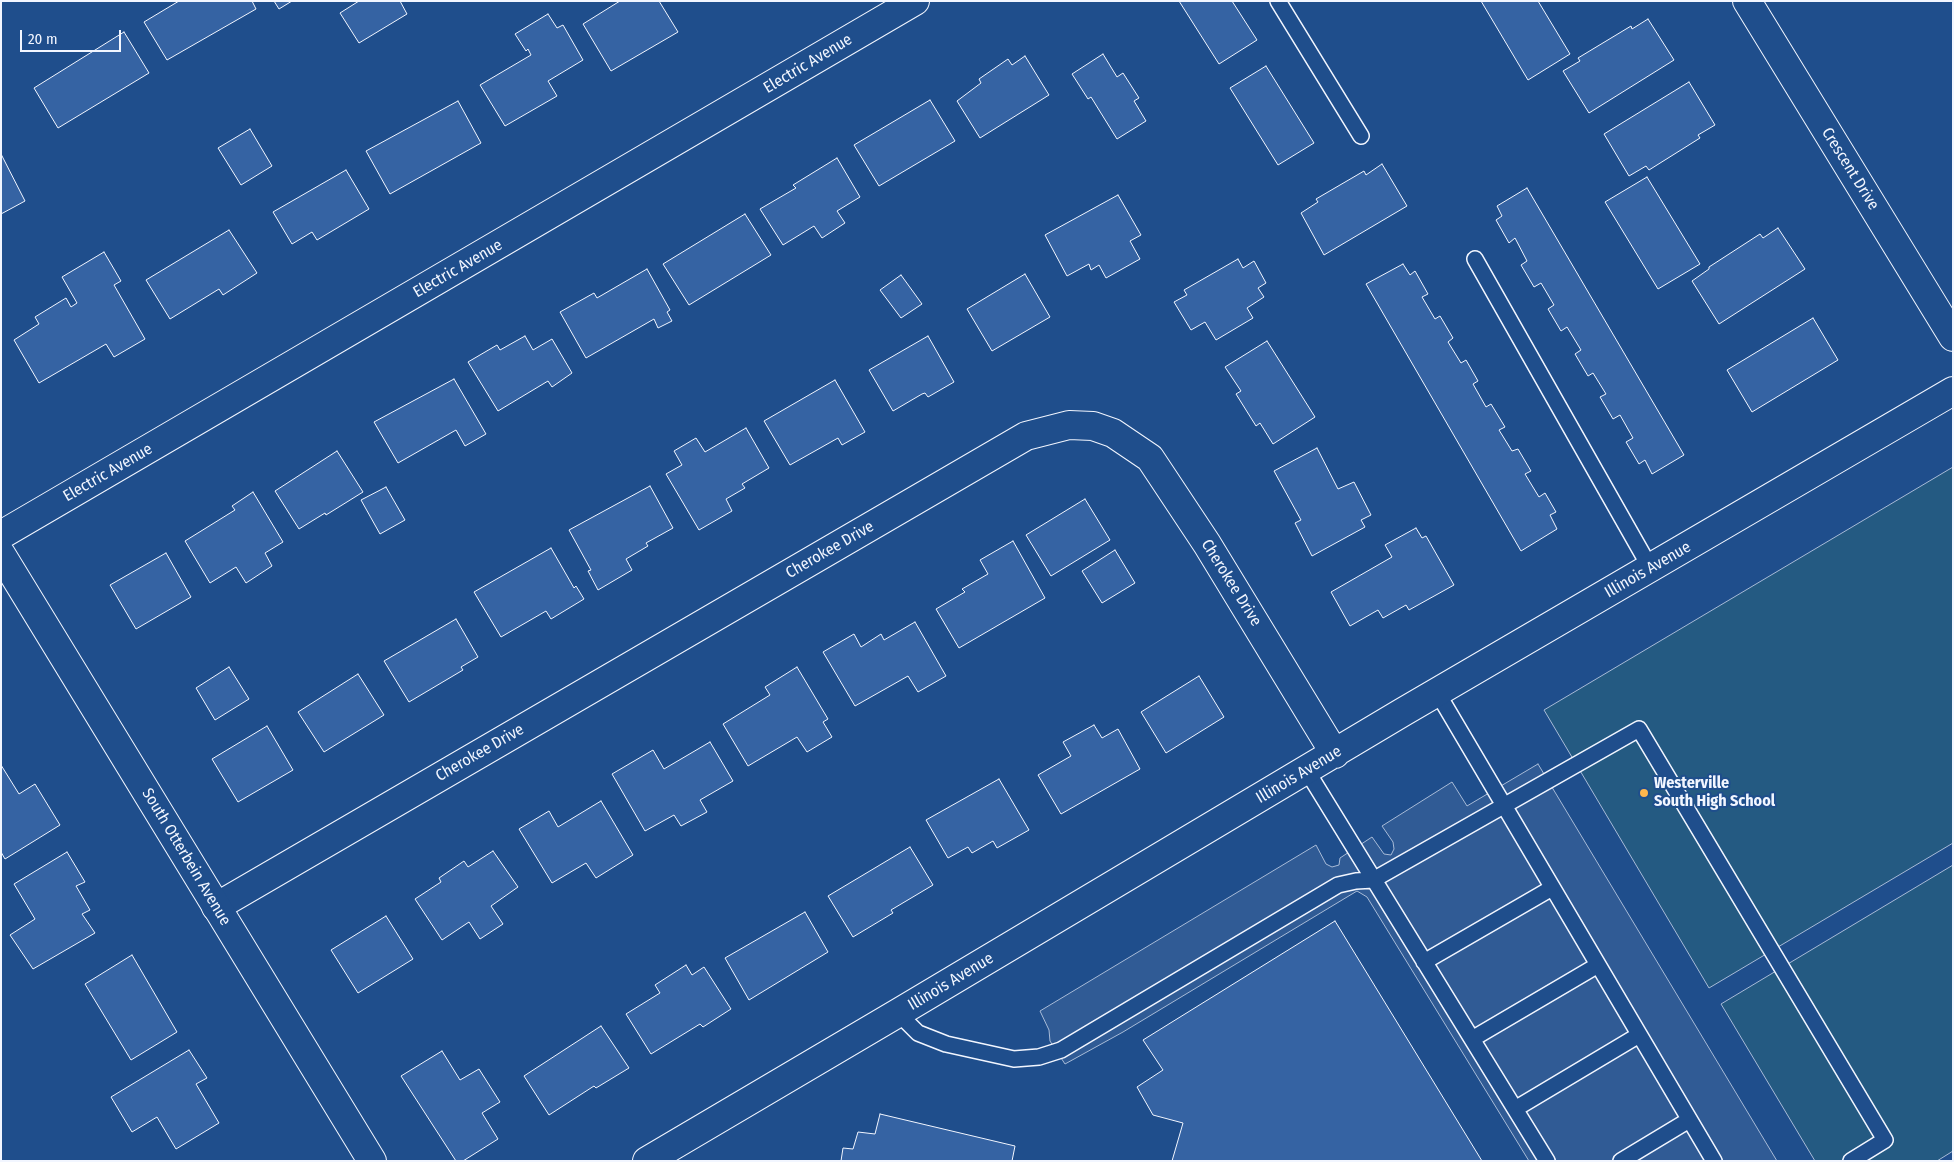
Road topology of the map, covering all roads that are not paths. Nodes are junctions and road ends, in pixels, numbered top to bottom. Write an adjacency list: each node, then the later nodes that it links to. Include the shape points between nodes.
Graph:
1 (915, 1): 8 (street, Electric Avenue)
2 (1278, 1): 4 (lane)
3 (1747, 1): 6 (street, Crescent Drive)
4 (1361, 136)
5 (1475, 260): 10 (lane)
6 (1953, 337)
7 (1953, 392): 10 (street, Illinois Avenue)
8 (1, 535)
9 (1, 554): 17 (street, South Otterbein Avenue)
10 (1651, 569): 11 (street, Illinois Avenue)
11 (1437, 692): 12 (street, Illinois Avenue); 14 (lane)
12 (1335, 754): 13 (street, Illinois Avenue); 17 (street, Cherokee Drive, via 1207,544 1150,458 1113,433 1093,426 1069,425 1026,436)
13 (1306, 771): 15 (lane); 20 (street, Illinois Avenue)
14 (1505, 806): 15 (lane); 16 (lane); 30 (lane, via 1639,729 1885,1140)
15 (1373, 880): 18 (lane); 20 (lane, via 1338,885 1061,1050 1039,1057 1014,1059 946,1044 918,1033)
16 (1552, 888): 18 (lane); 19 (lane)
17 (216, 907): 25 (street, South Otterbein Avenue)
18 (1424, 962): 22 (lane)
19 (1598, 965): 21 (lane); 22 (lane)
20 (898, 1013): 26 (street, Illinois Avenue)
21 (1639, 1035): 23 (lane); 24 (lane)
22 (1472, 1039): 23 (lane)
23 (1515, 1109): 27 (lane)
24 (1690, 1120): 28 (lane); 29 (lane)
25 (372, 1161)
26 (646, 1161)
27 (1547, 1161)
28 (1622, 1161)
29 (1714, 1161)
30 (1851, 1161)

